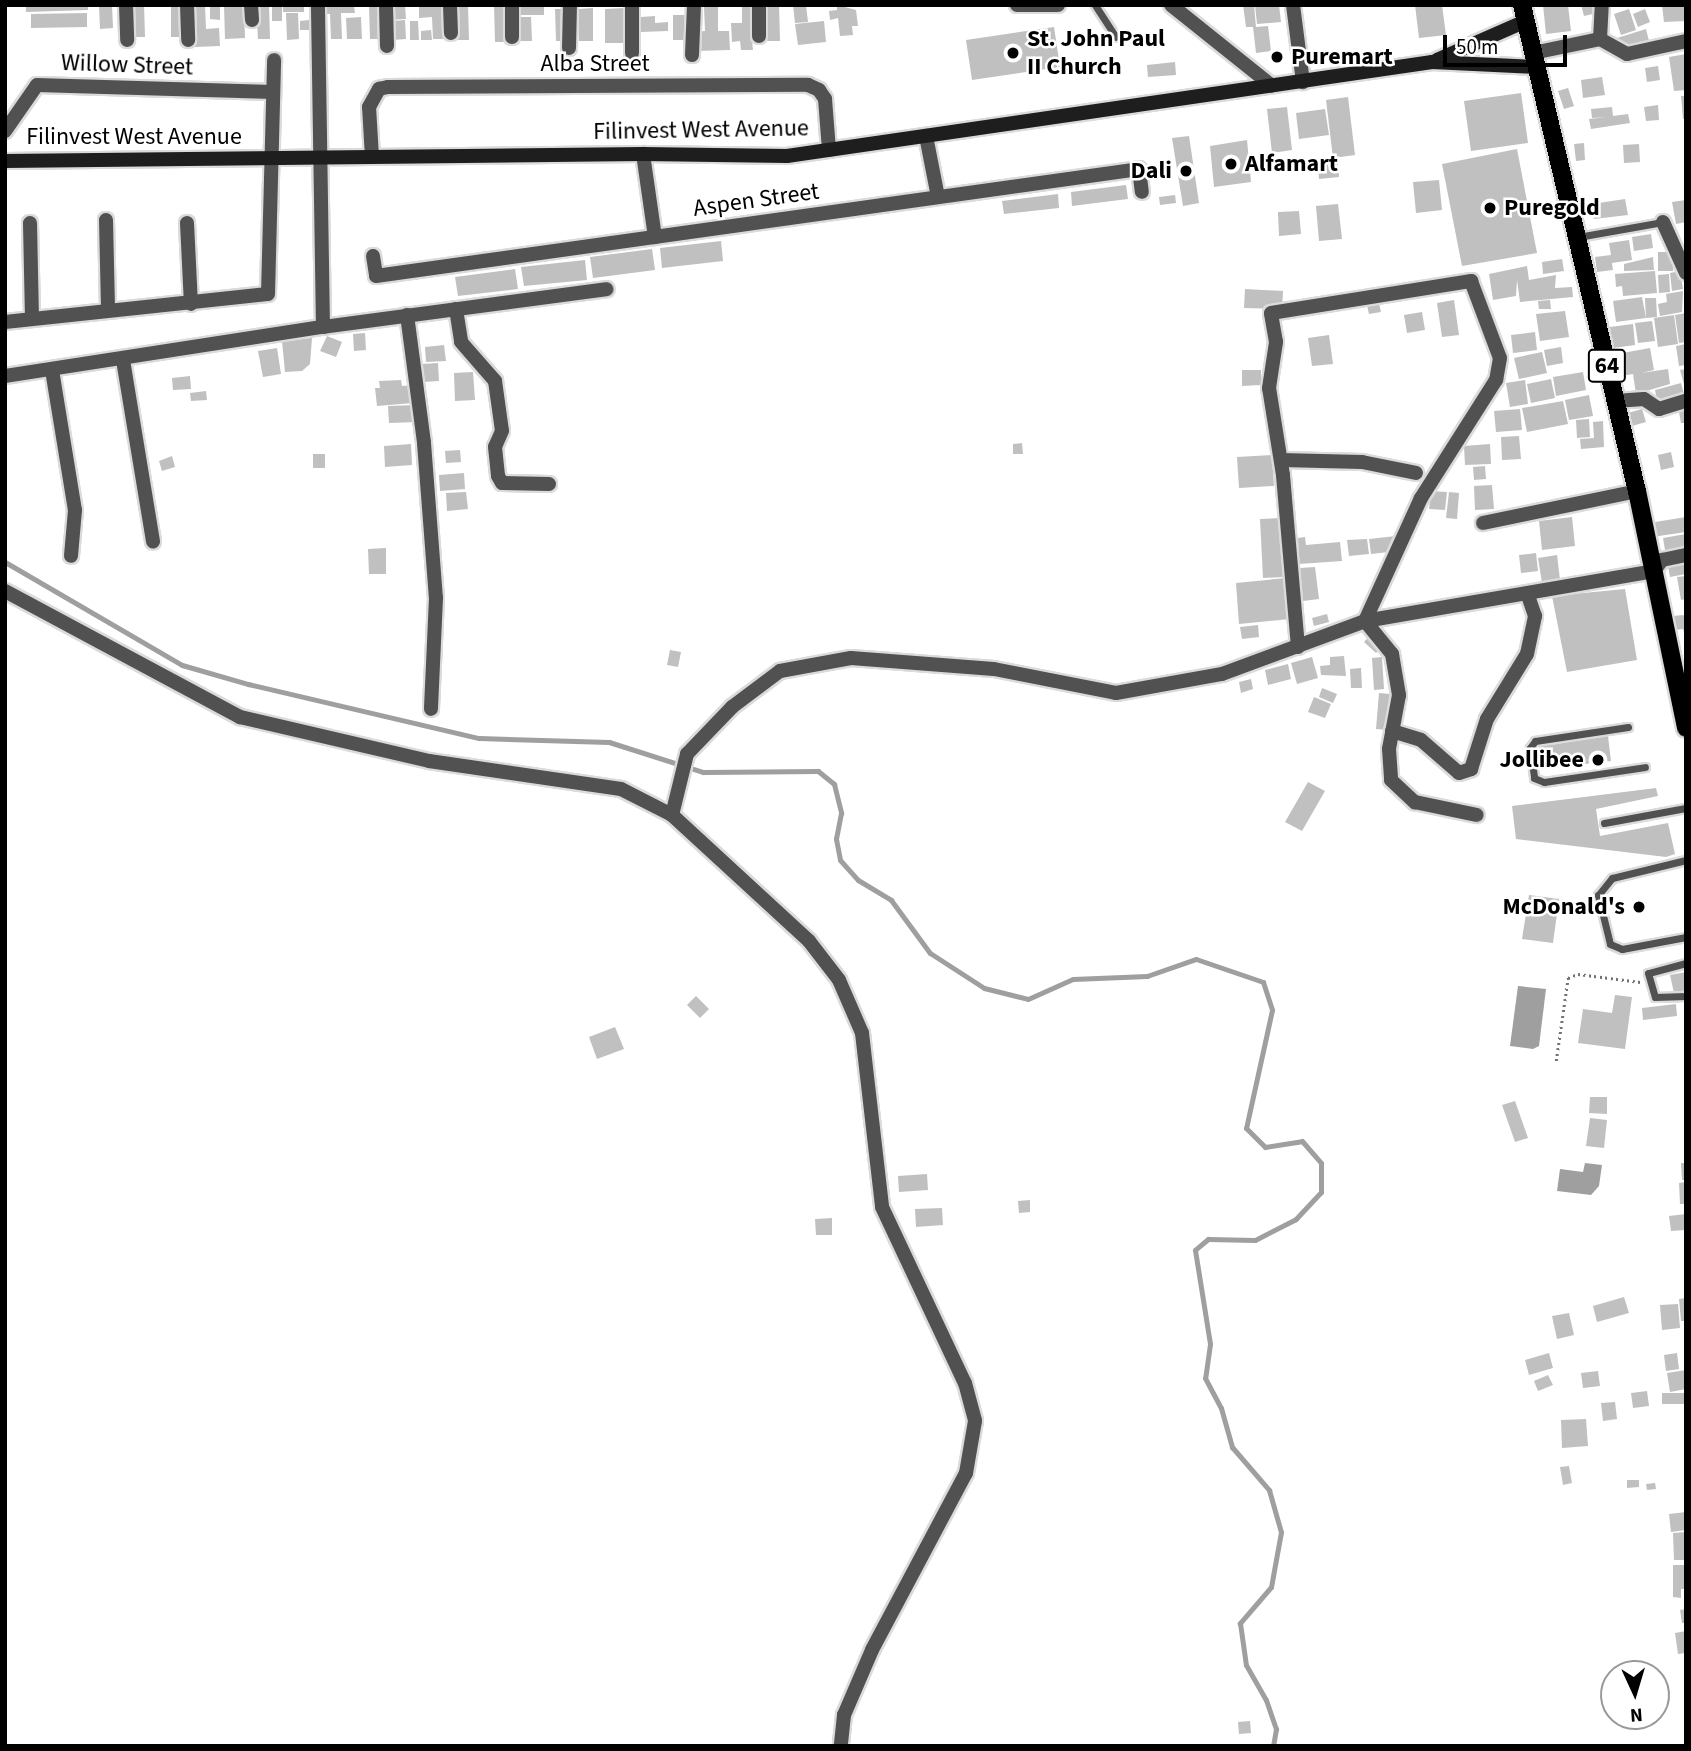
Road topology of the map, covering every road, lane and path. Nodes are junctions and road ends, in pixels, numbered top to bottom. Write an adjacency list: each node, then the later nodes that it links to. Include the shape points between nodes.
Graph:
1 (126, 5): 23 (street)
2 (187, 5): 24 (street)
3 (318, 5): 42 (street)
4 (386, 5): 26 (street)
5 (450, 5): 18 (street)
6 (512, 5): 20 (street)
7 (570, 5): 27 (street)
8 (632, 5): 28 (street)
9 (694, 5): 29 (street)
10 (759, 5): 19 (street)
11 (1017, 5): 12 (street)
12 (1058, 5)
13 (1095, 5): 21 (lane)
14 (1171, 5): 34 (street)
15 (1293, 5): 33 (street)
16 (1602, 5): 22 (street)
17 (1524, 13): 31 (main road, 64); 32 (street, Filinvest West Avenue)
18 (451, 33)
19 (759, 36)
20 (512, 37)
21 (1116, 37)
22 (1600, 39): 25 (street, via 1628,54); 31 (street)
23 (127, 40)
24 (188, 40)
25 (1686, 41)
26 (387, 46)
27 (569, 47)
28 (632, 53)
29 (692, 55)
30 (274, 60): 35 (street)
31 (1535, 60): 32 (street, Filinvest West Avenue); 51 (main road, 64)
32 (1433, 62): 33 (street, Filinvest West Avenue)
33 (1303, 82): 34 (street, Filinvest West Avenue)
34 (1272, 86): 37 (street, Filinvest West Avenue)
35 (272, 92): 36 (street, Willow Street, via 37,85); 41 (street)
36 (5, 131)
37 (926, 136): 38 (street, Filinvest West Avenue); 45 (street)
38 (829, 150): 39 (street, Filinvest West Avenue, via 787,156); 40 (street, Alba Street, via 825,99 808,85 388,87 379,89 369,107)
39 (643, 154): 40 (street, Filinvest West Avenue); 50 (street)
40 (372, 157): 42 (street, Filinvest West Avenue)
41 (270, 159): 42 (street, Filinvest West Avenue); 43 (street, Filinvest West Avenue); 55 (street, via 268,294)
42 (321, 159): 61 (street)
43 (5, 161)
44 (1142, 192): 45 (street, Aspen Street, via 1139,169)
45 (938, 197): 50 (street, Aspen Street)
46 (106, 220): 56 (street)
47 (1663, 222): 51 (lane); 53 (street)
48 (30, 223): 59 (street)
49 (187, 223): 55 (street)
50 (655, 237): 52 (street, Aspen Street, via 376,276)
51 (1577, 238): 65 (main road, 64)
52 (373, 256)
53 (1686, 273)
54 (607, 289): 57 (street)
55 (191, 304): 56 (street)
56 (108, 309): 59 (street)
57 (456, 309): 58 (street); 69 (street, via 461,342 495,381 502,431 495,447 498,476 502,483)
58 (407, 315): 61 (street); 81 (street, via 424,443 436,598)
59 (32, 319): 60 (street)
60 (5, 322)
61 (323, 327): 62 (street)
62 (122, 360): 63 (street); 72 (street)
63 (52, 370): 64 (street); 74 (street, via 75,510)
64 (5, 376)
65 (1615, 401): 66 (street, via 1644,399 1659,409); 70 (main road, 64)
66 (1686, 401)
67 (1281, 460): 68 (street, via 1362,462); 78 (street, via 1269,388 1276,342 1270,313 1471,281 1500,358 1496,380 1421,498); 79 (street)
68 (1416, 473)
69 (549, 484)
70 (1637, 491): 71 (street); 75 (main road, 64)
71 (1483, 523)
72 (153, 542)
73 (1686, 555): 75 (street, via 1662,559)
74 (71, 556)
75 (1654, 570): 77 (street); 80 (main road, 64)
76 (5, 591): 87 (street, via 240,717 429,761 621,789)
77 (1527, 593): 78 (street); 84 (street, via 1535,616 1527,654 1487,719 1471,769 1459,773 1421,740)
78 (1365, 621): 79 (street); 84 (street, via 1392,654 1399,695)
79 (1298, 647): 87 (street, via 1222,674 1116,693 994,669 852,658 780,671 732,707 687,754)
80 (1679, 659): 83 (main road, 64)
81 (431, 709)
82 (1628, 727): 85 (lane, via 1535,741 1530,748 1534,778 1544,782)
83 (1686, 728)
84 (1392, 731): 88 (street, via 1391,780 1415,802)
85 (1645, 767)
86 (1686, 808): 89 (lane)
87 (672, 815): 96 (street, via 809,941 839,981 862,1033 882,1207 965,1383 975,1420 966,1473 872,1650 845,1714)
88 (1477, 815)
89 (1604, 823)
90 (1686, 860): 91 (lane, via 1612,878 1598,895 1610,944 1622,948)
91 (1686, 937)
92 (1686, 963): 93 (lane, via 1648,973)
93 (1650, 981): 94 (lane, via 1656,997); 95 (path, via 1614,982 1578,974 1569,978)
94 (1686, 996)
95 (1556, 1061)
96 (841, 1746)

